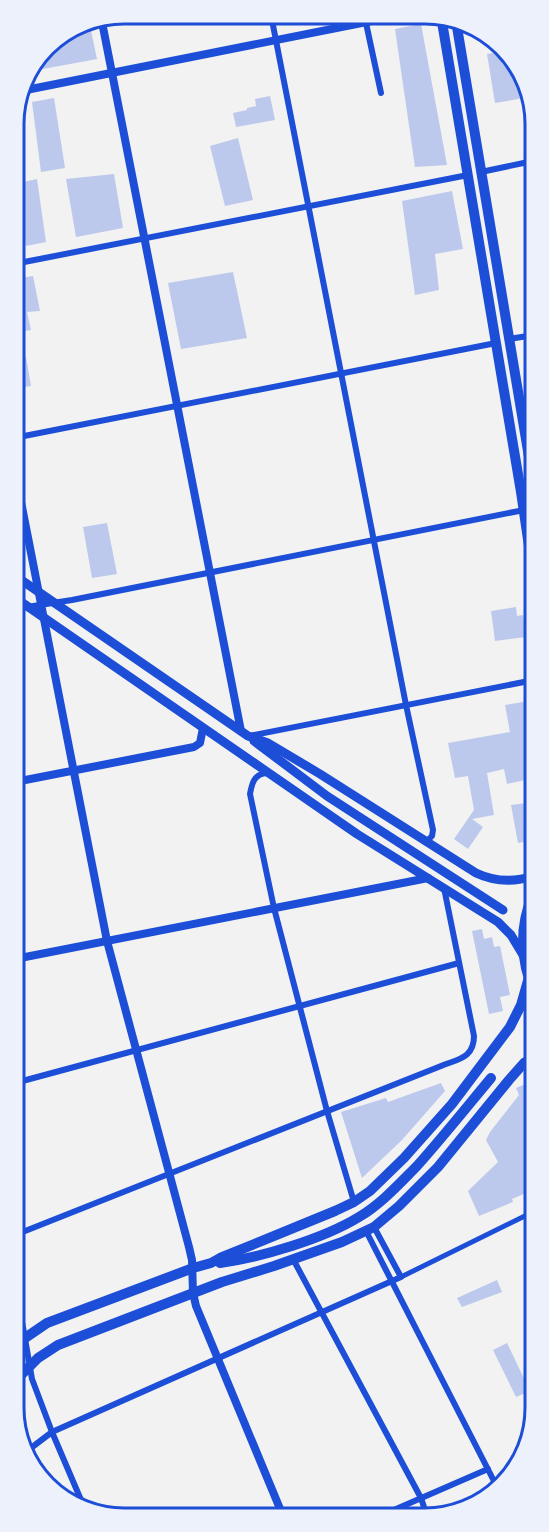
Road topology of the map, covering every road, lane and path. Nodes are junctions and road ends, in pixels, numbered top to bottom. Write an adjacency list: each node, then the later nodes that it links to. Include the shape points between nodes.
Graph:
1 (273, 24): 7 (street)
2 (356, 24): 7 (street)
3 (366, 24): 10 (street)
4 (443, 26): 13 (main road)
5 (103, 27): 8 (street)
6 (458, 30): 12 (main road)
7 (276, 40): 8 (street); 14 (street)
8 (111, 73): 9 (street); 15 (street)
9 (30, 89)
10 (381, 93)
11 (525, 163): 12 (street)
12 (482, 172): 18 (main road)
13 (468, 175): 14 (street); 19 (main road)
14 (308, 206): 15 (street); 20 (street)
15 (144, 239): 16 (street); 21 (street)
16 (24, 262)
17 (525, 336): 18 (street)
18 (509, 339): 22 (main road)
19 (496, 343): 20 (street); 24 (main road)
20 (341, 374): 21 (street); 27 (street)
21 (177, 406): 23 (street); 28 (street)
22 (525, 434)
23 (24, 436)
24 (525, 489)
25 (525, 510): 27 (street)
26 (24, 518): 30 (street)
27 (374, 539): 28 (street); 38 (street)
28 (209, 572): 31 (street); 40 (street)
29 (24, 582): 30 (main road)
30 (38, 591): 31 (main road); 33 (street)
31 (54, 603): 33 (street); 40 (main road)
32 (24, 604): 34 (main road)
33 (41, 605): 34 (street); 36 (street)
34 (29, 607): 35 (street); 36 (main road)
35 (24, 608)
36 (44, 617): 39 (main road); 41 (street)
37 (525, 682): 38 (street)
38 (406, 705): 40 (street); 44 (street, via 433,830)
39 (203, 728): 41 (street, via 200,743 194,747); 42 (main road)
40 (244, 734): 44 (main road, via 304,764); 49 (main road, via 327,796)
41 (74, 770): 43 (street); 51 (street)
42 (267, 773): 45 (main road); 48 (street, via 257,775 250,794)
43 (24, 780)
44 (426, 842): 46 (main road, via 491,879)
45 (428, 878): 47 (main road); 48 (street)
46 (525, 878)
47 (444, 888): 53 (main road, via 503,926); 54 (street)
48 (274, 908): 51 (street); 56 (street)
49 (503, 910)
50 (525, 923): 53 (highway)
51 (108, 941): 52 (street); 57 (street)
52 (24, 957)
53 (525, 958)
54 (459, 963): 56 (street); 61 (street, via 474,1036 469,1054)
55 (525, 991): 63 (main road, via 510,1027 452,1104 404,1158)
56 (300, 1006): 57 (street); 61 (street)
57 (137, 1050): 60 (street); 62 (street)
58 (525, 1062): 65 (main road, via 438,1167)
59 (491, 1078): 68 (main road, via 405,1178 359,1217 286,1247)
60 (24, 1081)
61 (327, 1111): 62 (street); 63 (street)
62 (170, 1174): 66 (street); 69 (street)
63 (354, 1202): 68 (main road)
64 (525, 1216): 70 (street)
65 (370, 1229): 67 (main road); 70 (street); 71 (street)
66 (24, 1231)
67 (293, 1259): 72 (main road); 73 (street)
68 (210, 1263): 69 (main road)
69 (193, 1268): 72 (street); 75 (main road, via 47,1323)
70 (401, 1277): 71 (street)
71 (392, 1281): 73 (street); 81 (street)
72 (193, 1293): 76 (street); 77 (main road, via 58,1345)
73 (322, 1312): 76 (street); 84 (street)
74 (24, 1334): 75 (street)
75 (25, 1338): 77 (street)
76 (217, 1359): 79 (street); 85 (street)
77 (30, 1367): 78 (main road); 79 (street)
78 (24, 1373)
79 (52, 1432): 80 (street); 83 (street)
80 (32, 1447)
81 (488, 1468): 82 (street); 84 (street)
82 (494, 1480)
83 (80, 1498)
84 (421, 1498): 86 (street); 87 (street)
85 (279, 1508)
86 (398, 1508)
87 (424, 1508)

